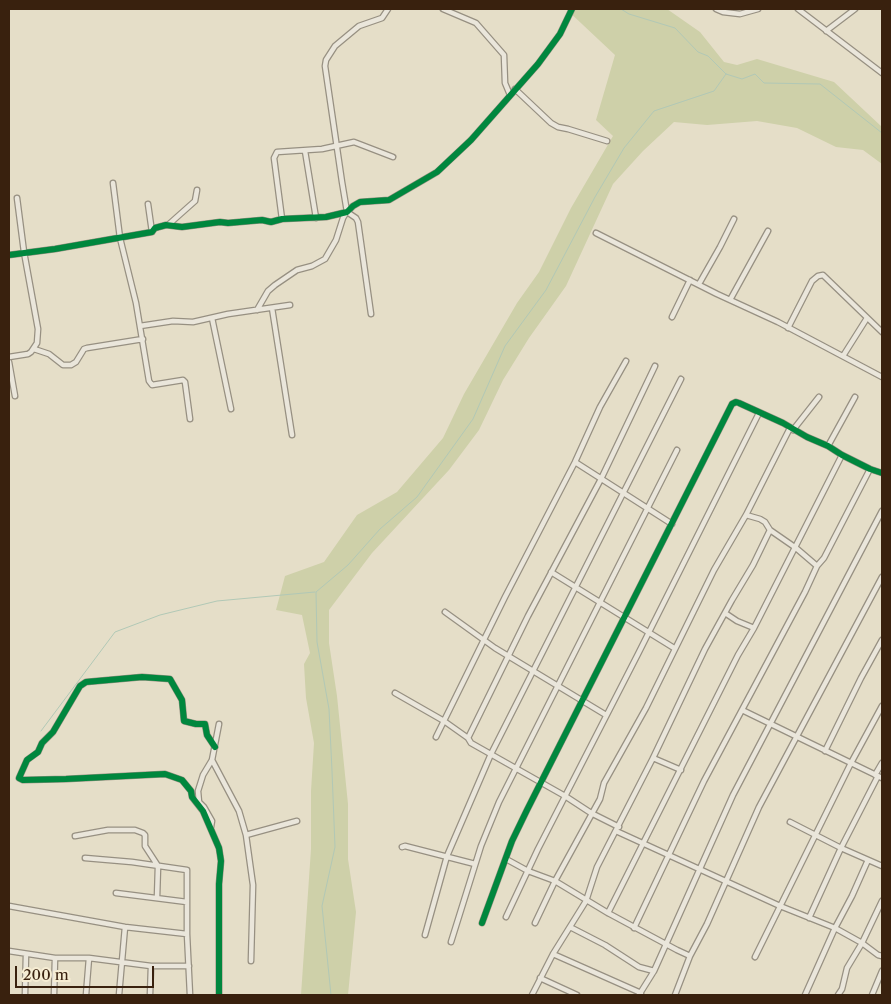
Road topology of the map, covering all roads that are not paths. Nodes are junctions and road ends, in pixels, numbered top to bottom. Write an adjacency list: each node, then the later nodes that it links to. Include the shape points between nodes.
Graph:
1 (388, 9): 13 (street, via 382,18 359,26 336,44 325,63)
2 (443, 9): 11 (street, via 476,23 504,55 505,83)
3 (572, 9): 10 (street, via 560,34)
4 (716, 9): 5 (street, via 740,14)
5 (758, 9)
6 (798, 9): 8 (street)
7 (855, 9): 8 (street)
8 (826, 31): 9 (street)
9 (882, 73)
10 (515, 89): 11 (street); 12 (street, via 558,127)
11 (510, 95): 20 (street, via 471,140 437,172 389,200 360,202)
12 (607, 141)
13 (335, 147): 14 (street); 15 (street, via 356,143); 20 (street)
14 (306, 150): 21 (street); 22 (street, via 277,152 275,155)
15 (393, 157)
16 (113, 183): 28 (street)
17 (197, 190): 24 (street, via 195,201)
18 (17, 198): 29 (street)
19 (148, 204): 26 (street)
20 (347, 212): 21 (street); 36 (street, via 326,259 297,270 271,288); 37 (street, via 358,222)
21 (316, 218): 22 (street)
22 (282, 219): 24 (street, via 182,227)
23 (734, 219): 32 (street)
24 (168, 225): 26 (street, via 159,226)
25 (768, 231): 33 (street)
26 (152, 232): 28 (street)
27 (596, 233): 31 (street)
28 (120, 238): 29 (street); 41 (street)
29 (24, 252): 30 (street); 45 (street, via 38,323)
30 (9, 255)
31 (690, 280): 32 (street); 39 (street)
32 (699, 284): 33 (street)
33 (730, 300): 42 (street)
34 (290, 305): 35 (street)
35 (272, 308): 36 (street); 60 (street)
36 (257, 310): 38 (street)
37 (371, 314)
38 (212, 318): 41 (street); 56 (street)
39 (672, 318)
40 (867, 318): 42 (street, via 823,275 812,281); 43 (street); 46 (street)
41 (140, 326): 44 (street)
42 (788, 328): 46 (street)
43 (882, 332)
44 (143, 339): 45 (street, via 87,348 71,365 63,365 49,354); 58 (street, via 150,384 183,380)
45 (34, 349): 47 (street, via 28,354)
46 (843, 356): 51 (street)
47 (9, 357)
48 (626, 361): 64 (street)
49 (9, 362): 53 (street)
50 (655, 366): 67 (street)
51 (882, 377)
52 (681, 379): 68 (street)
53 (14, 396)
54 (819, 397): 59 (street)
55 (855, 397): 61 (street)
56 (230, 409)
57 (759, 413): 59 (street); 72 (street, via 739,403 732,404); 84 (street)
58 (190, 418)
59 (792, 429): 61 (street); 71 (street)
60 (292, 435)
61 (828, 446): 63 (street)
62 (677, 450): 69 (street)
63 (842, 455): 65 (street); 74 (street)
64 (575, 462): 67 (street); 85 (street)
65 (870, 469): 66 (street); 75 (street)
66 (882, 473)
67 (601, 478): 68 (street); 76 (street)
68 (623, 494): 69 (street); 78 (street)
69 (647, 509): 72 (street); 79 (street)
70 (882, 511): 97 (street)
71 (746, 515): 73 (street, via 766,522); 87 (street)
72 (672, 524): 82 (street)
73 (770, 530): 74 (street); 81 (street)
74 (796, 548): 75 (street); 83 (street)
75 (817, 566): 94 (street)
76 (550, 572): 78 (street); 88 (street)
77 (882, 577): 100 (street)
78 (575, 588): 79 (street); 89 (street)
79 (600, 602): 82 (street); 90 (street)
80 (445, 612): 85 (street)
81 (726, 613): 83 (street); 105 (street)
82 (625, 618): 84 (street); 92 (street)
83 (754, 628): 110 (street)
84 (648, 634): 87 (street); 95 (street)
85 (484, 640): 88 (street); 96 (street)
86 (882, 640): 103 (street)
87 (674, 648): 114 (street)
88 (508, 656): 89 (street); 101 (street)
89 (533, 671): 90 (street); 104 (street)
90 (558, 686): 92 (street); 109 (street)
91 (395, 693): 96 (street)
92 (582, 700): 95 (street); 112 (street)
93 (882, 706): 107 (street)
94 (742, 710): 97 (street); 125 (street)
95 (606, 715): 113 (street)
96 (444, 722): 99 (street); 101 (street)
97 (770, 723): 100 (street); 133 (street)
98 (219, 724): 102 (street)
99 (436, 737)
100 (796, 737): 103 (street); 135 (street)
101 (468, 738): 104 (street)
102 (215, 747): 106 (street); 117 (street, via 207,735 205,724 184,721 183,704 170,678 97,680 80,686 53,732 38,752 26,761 19,778 165,774 180,778)
103 (825, 751): 107 (street)
104 (491, 754): 109 (street); 126 (street)
105 (653, 758): 110 (street); 118 (street)
106 (212, 760): 117 (street, via 201,778 198,797 212,822); 119 (street, via 236,806)
107 (851, 763): 111 (street); 120 (street)
108 (882, 763): 111 (street)
109 (516, 769): 112 (street); 130 (street, via 499,802)
110 (681, 770): 122 (street)
111 (878, 776): 124 (street)
112 (541, 782): 113 (street); 128 (street)
113 (565, 796): 114 (street); 134 (street)
114 (591, 813): 118 (street); 136 (street)
115 (297, 821): 119 (street)
116 (790, 822): 120 (street)
117 (211, 827): 180 (street, via 221,861)
118 (617, 829): 122 (street); 139 (street, via 597,867)
119 (246, 835): 166 (street, via 252,884)
120 (815, 835): 124 (street); 143 (street)
121 (75, 836): 131 (street, via 108,830 138,830 145,835 145,846)
122 (643, 842): 125 (street); 144 (street)
123 (402, 847): 126 (street)
124 (841, 848): 129 (street); 146 (street)
125 (670, 854): 133 (street); 151 (street)
126 (447, 856): 130 (street); 154 (street)
127 (85, 858): 131 (street)
128 (506, 859): 134 (street); 147 (street)
129 (868, 860): 132 (street); 152 (street)
130 (475, 864): 155 (street)
131 (158, 866): 138 (street); 141 (street, via 187,870)
132 (882, 866)
133 (700, 868): 135 (street); 156 (street)
134 (528, 870): 136 (street); 145 (street)
135 (725, 881): 143 (street); 161 (street)
136 (555, 882): 139 (street); 148 (street)
137 (116, 893): 138 (street)
138 (157, 898): 141 (street)
139 (586, 901): 144 (street); 150 (street)
140 (882, 901): 157 (street)
141 (187, 902): 153 (street)
142 (9, 906): 149 (street)
143 (780, 906): 146 (street); 163 (street)
144 (608, 914): 151 (street)
145 (506, 917)
146 (810, 918): 152 (street)
147 (482, 923)
148 (535, 923)
149 (125, 927): 153 (street); 167 (street)
150 (570, 927): 160 (street); 170 (street, via 639,966)
151 (634, 928): 156 (street)
152 (835, 928): 157 (street); 184 (street)
153 (187, 934): 169 (street)
154 (425, 935)
155 (451, 942)
156 (666, 943): 161 (street); 170 (street)
157 (862, 943): 162 (street); 185 (street, via 847,968)
158 (9, 951): 159 (street)
159 (26, 954): 164 (street); 174 (street)
160 (553, 954): 172 (street); 173 (street)
161 (690, 956): 183 (street)
162 (882, 956)
163 (755, 957)
164 (55, 958): 165 (street); 175 (street)
165 (89, 958): 167 (street); 176 (street)
166 (251, 961)
167 (123, 962): 168 (street); 177 (street)
168 (151, 966): 169 (street); 178 (street)
169 (189, 966): 179 (street)
170 (654, 971): 173 (street)
171 (882, 971): 186 (street)
172 (540, 978): 181 (street); 182 (street)
173 (640, 994)
174 (24, 995)
175 (54, 995)
176 (86, 995)
177 (120, 995)
178 (150, 995)
179 (190, 995)
180 (219, 995)
181 (532, 995)
182 (576, 995)
183 (675, 995)
184 (805, 995)
185 (838, 995)
186 (872, 995)

